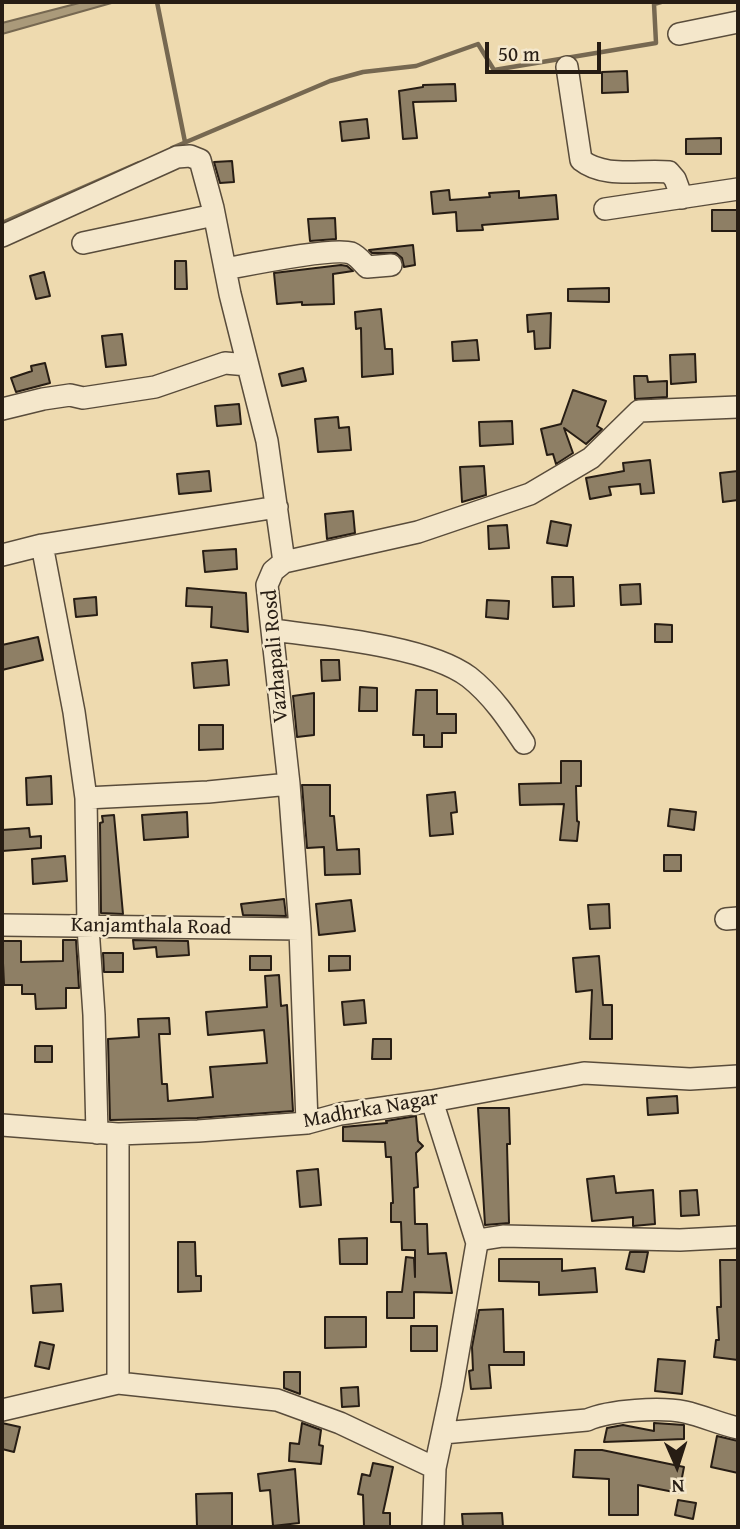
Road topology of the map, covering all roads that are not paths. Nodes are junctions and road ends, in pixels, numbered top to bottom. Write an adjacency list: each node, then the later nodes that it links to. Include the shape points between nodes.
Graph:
1 (738, 22): 2 (street)
2 (679, 34)
3 (567, 67): 5 (street, via 581,160 592,168 618,172 669,172)
4 (738, 189): 5 (street)
5 (682, 198): 6 (street)
6 (605, 209)
7 (214, 215): 8 (street, via 200,160 177,157); 9 (street); 11 (street)
8 (2, 236)
9 (83, 243)
10 (391, 265): 11 (street, via 367,267 346,252)
11 (225, 269): 12 (street)
12 (248, 365): 14 (street, via 225,363 155,387 43,399); 15 (street, via 267,440)
13 (738, 407): 18 (street, Vazhapali Rosd, via 639,411 591,458 530,494 418,532)
14 (2, 410)
15 (276, 507): 16 (street); 18 (street)
16 (42, 545): 17 (street); 22 (street)
17 (2, 555)
18 (285, 562): 19 (street, Vazhapali Rosd, via 273,571 268,585)
19 (272, 631): 20 (street, via 438,659 469,677 500,708); 21 (street, Vazhapali Rosd)
20 (524, 743)
21 (289, 784): 22 (street); 25 (street, Vazhapali Rosd)
22 (86, 798): 24 (street)
23 (2, 925): 24 (street, Kanjamthala Road)
24 (88, 927): 25 (street, Kanjamthala Road); 30 (street)
25 (300, 929): 28 (street, Vazhapali Rosd)
26 (738, 1076): 27 (street, Madhrka Nagar, via 690,1079 584,1073)
27 (432, 1101): 28 (street, Madhrka Nagar); 32 (street)
28 (307, 1122): 30 (street, Madhrka Nagar)
29 (2, 1125): 30 (street, Madhrka Nagar)
30 (108, 1133): 33 (street)
31 (738, 1237): 32 (street, via 503,1236)
32 (477, 1243): 36 (street)
33 (118, 1383): 34 (street); 37 (street, via 277,1400 340,1423)
34 (2, 1410)
35 (738, 1428): 36 (street, via 686,1412 642,1410 587,1420)
36 (443, 1433): 37 (street)
37 (435, 1468): 38 (street)
38 (433, 1527)

